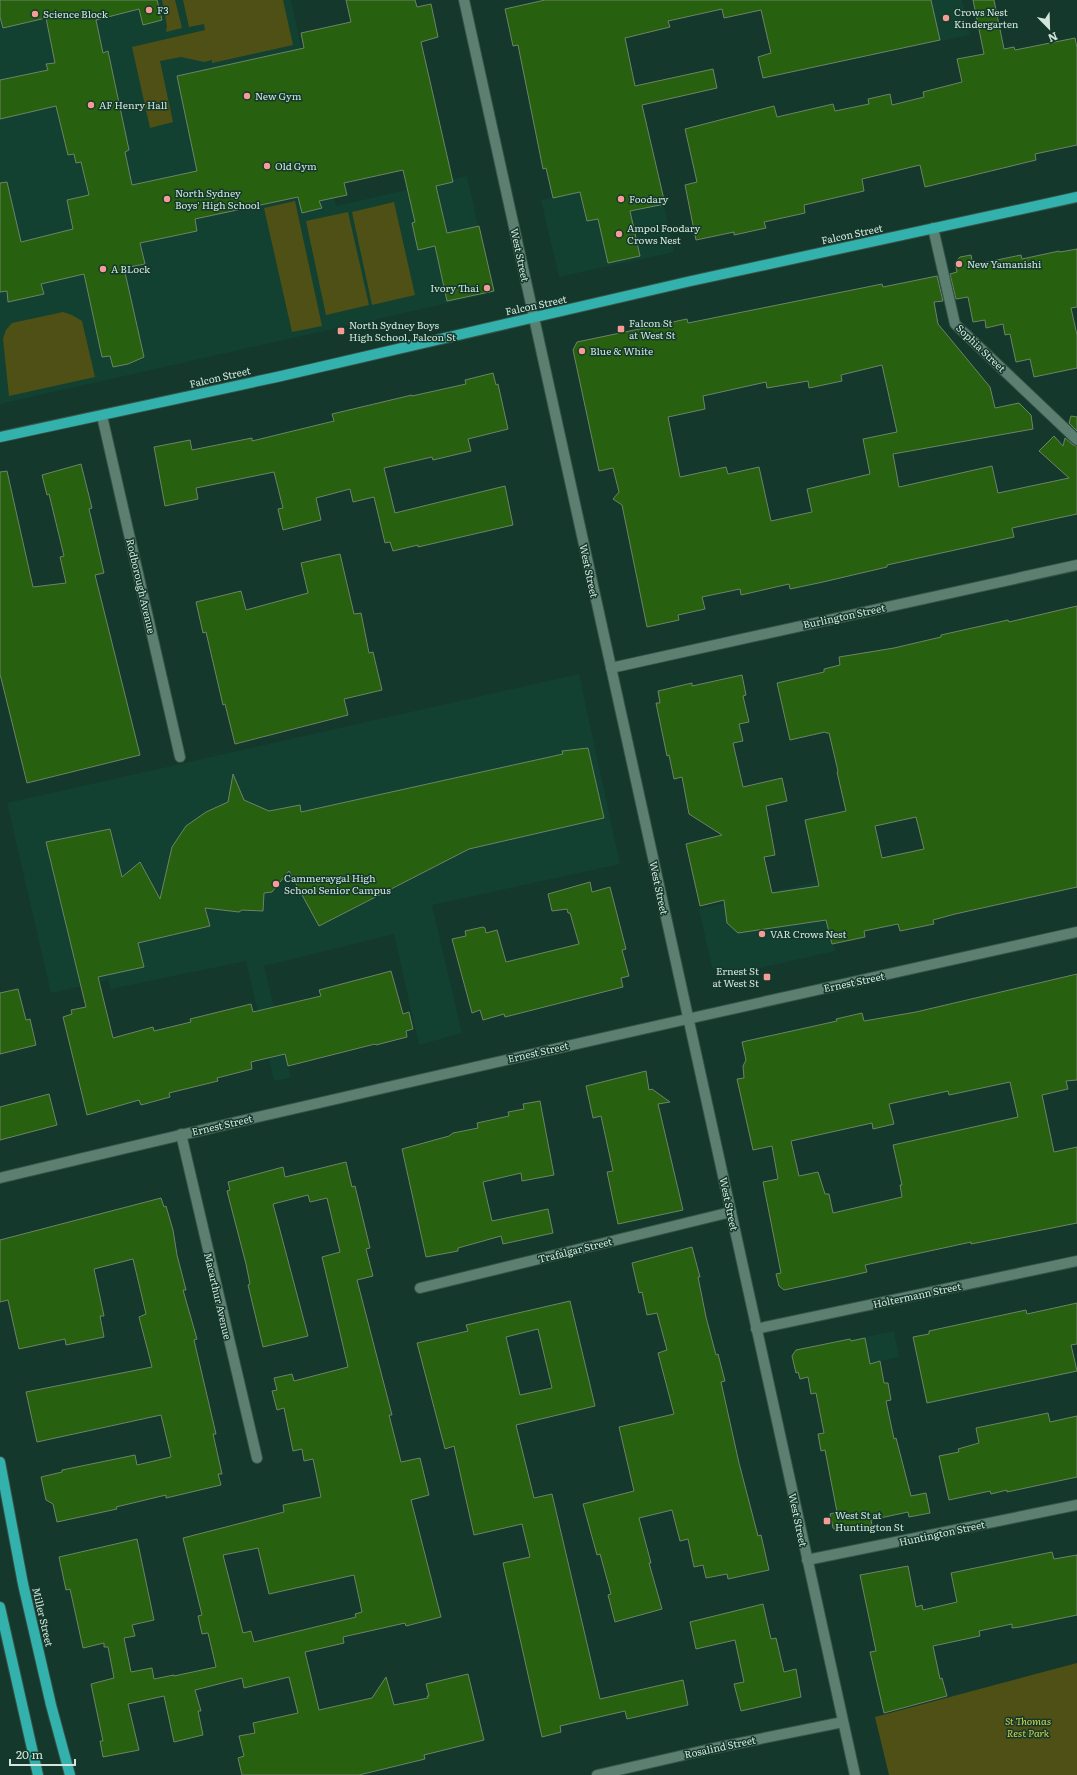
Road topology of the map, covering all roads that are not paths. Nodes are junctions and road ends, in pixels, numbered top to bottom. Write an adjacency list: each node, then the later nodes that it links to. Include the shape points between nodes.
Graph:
1 (464, 0): 4 (street, West Street)
2 (1077, 197): 3 (main road, Falcon Street)
3 (932, 228): 4 (main road, Falcon Street); 7 (street, Sophia Street, via 955,324)
4 (533, 317): 5 (main road, Falcon Street); 9 (street, West Street)
5 (102, 416): 6 (main road, Falcon Street); 10 (street, Rodborough Avenue)
6 (0, 437)
7 (1077, 440)
8 (1077, 565): 9 (street, Burlington Street)
9 (611, 668): 12 (street, West Street)
10 (180, 757)
11 (1077, 932): 12 (street, Ernest Street)
12 (688, 1018): 13 (street, Ernest Street); 15 (street, West Street)
13 (181, 1134): 14 (street, Ernest Street); 19 (street, Macarthur Avenue)
14 (0, 1178)
15 (731, 1212): 17 (street, Trafalgar Street); 18 (street, West Street)
16 (1077, 1261): 18 (street, Holtermann Street)
17 (420, 1288)
18 (756, 1329): 22 (street, West Street)
19 (256, 1458)
20 (0, 1462): 26 (main road, Miller Street, via 25,1592)
21 (1077, 1505): 22 (street, Huntington Street)
22 (807, 1560): 24 (street, West Street)
23 (0, 1607): 25 (main road)
24 (843, 1722): 27 (street, Rosalind Street); 28 (street, West Street)
25 (38, 1775)
26 (70, 1775)
27 (597, 1775)
28 (855, 1775)

